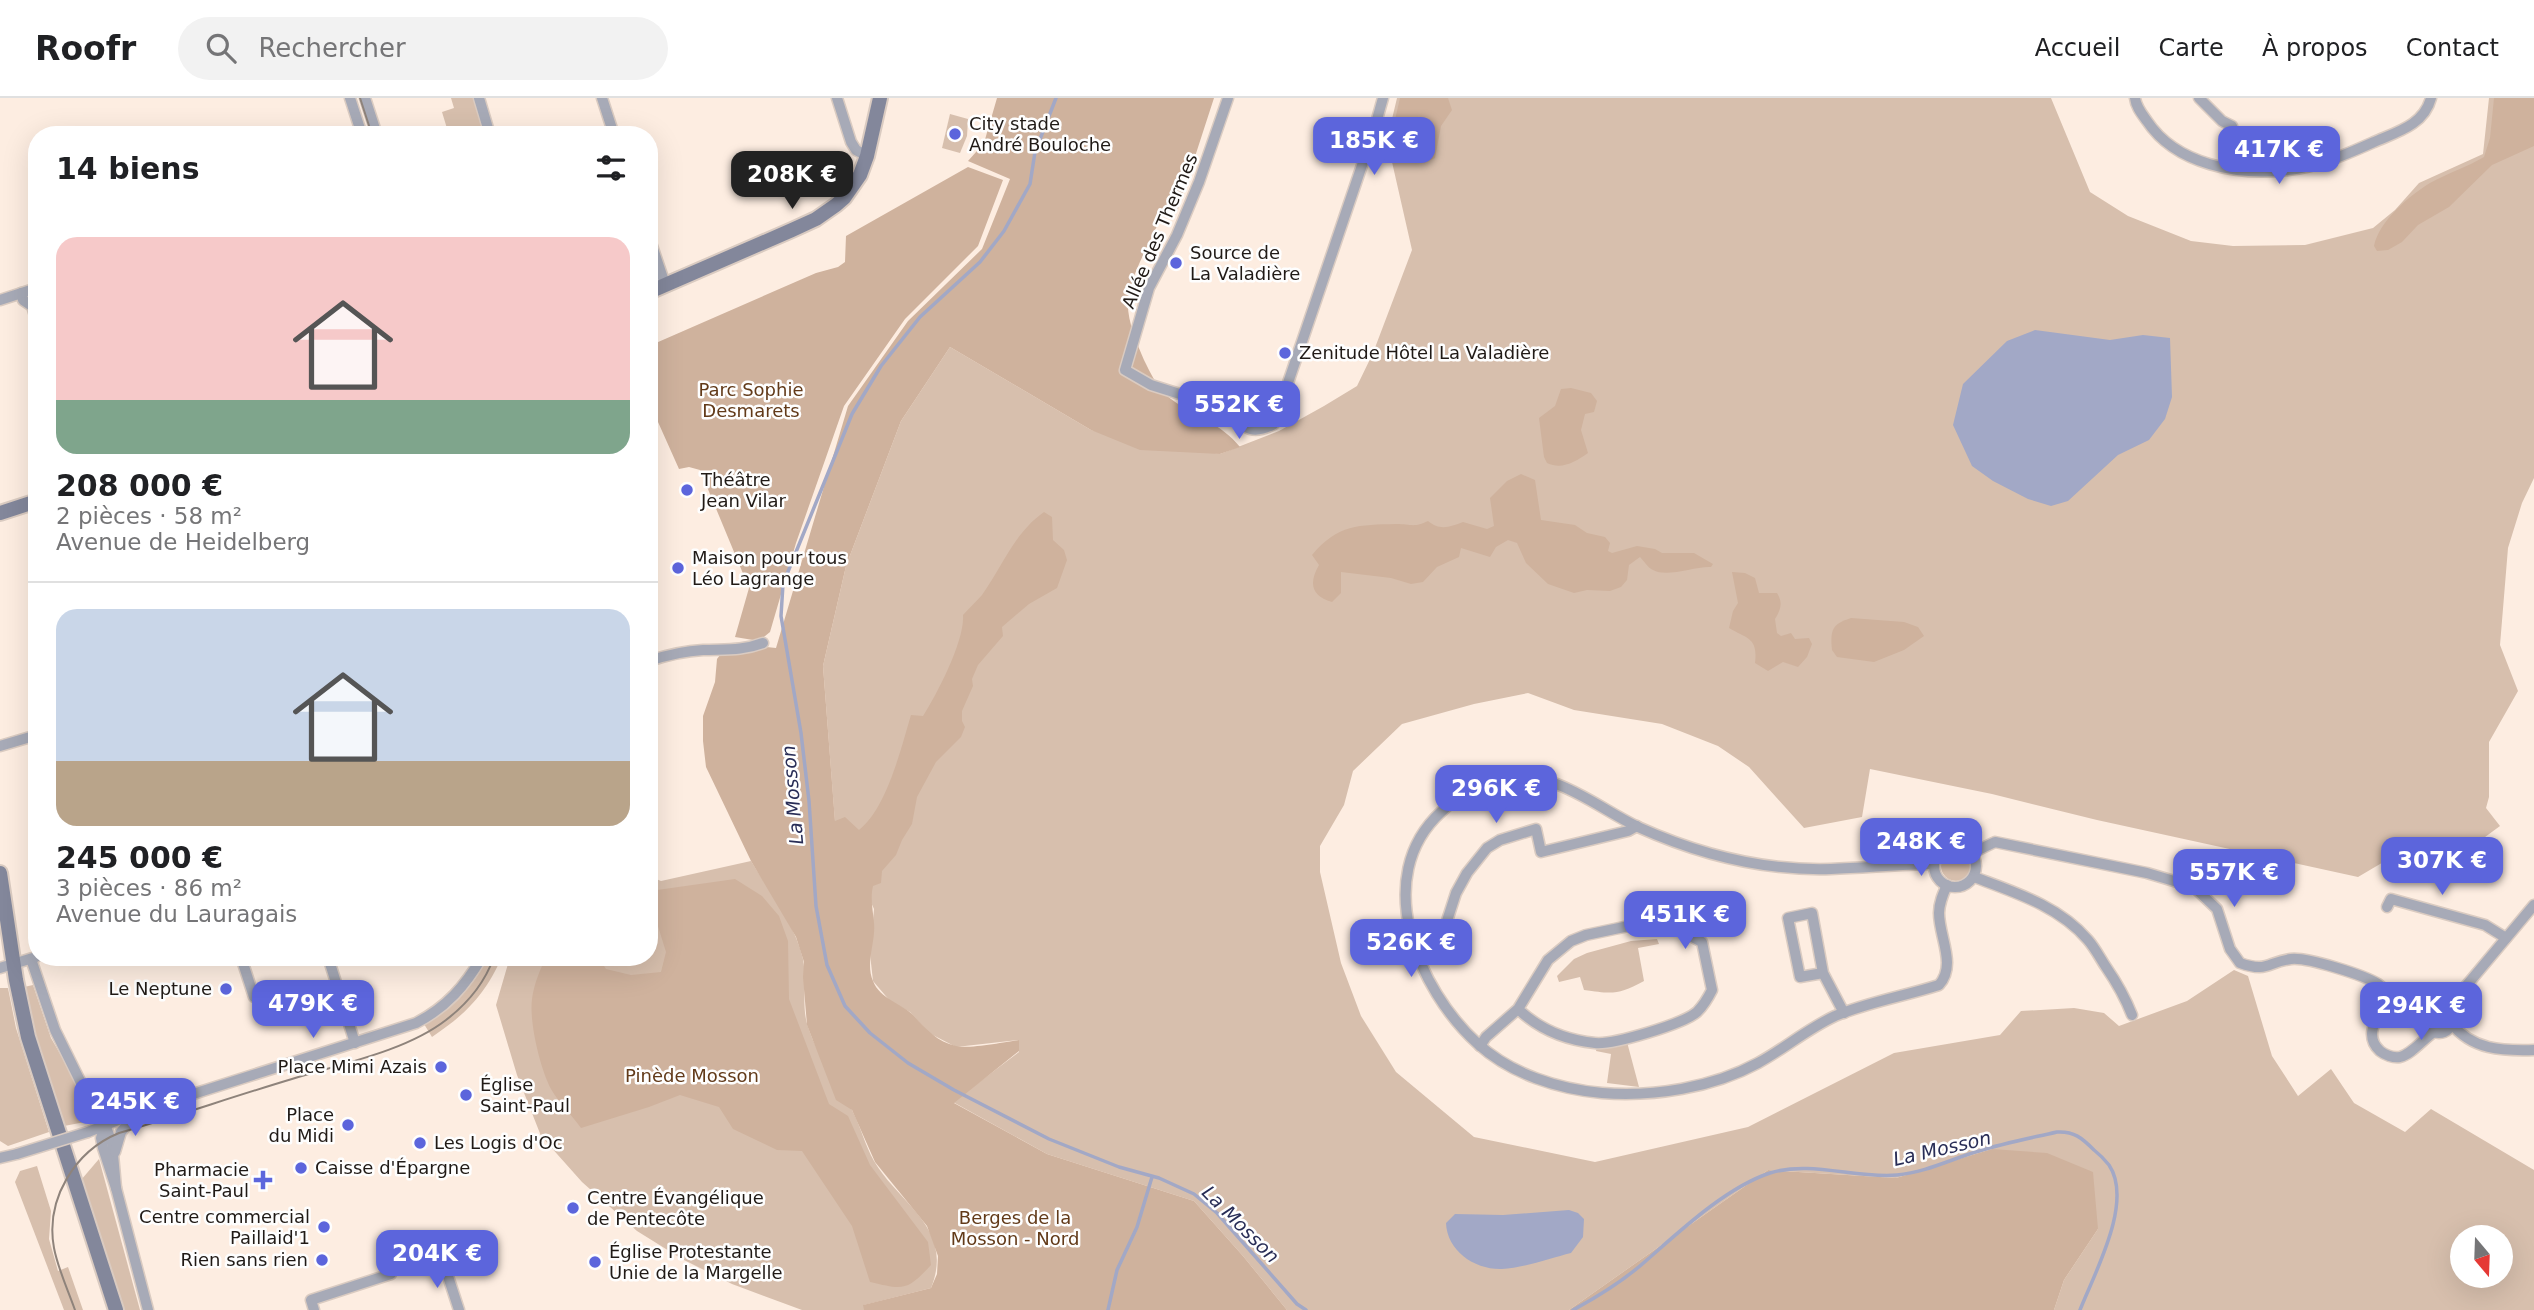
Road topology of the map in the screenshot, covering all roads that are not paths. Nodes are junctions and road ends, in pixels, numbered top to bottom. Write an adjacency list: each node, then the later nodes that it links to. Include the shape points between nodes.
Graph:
1 (350, 98): 12 (street)
2 (365, 98): 13 (street)
3 (479, 98): 14 (street)
4 (602, 98): 15 (street)
5 (837, 98): 17 (street, via 851,142)
6 (880, 98): 17 (main road)
7 (1228, 98): 8 (street, Allée des Thermes, via 1177,235 1149,288 1125,370 1155,387 1207,401 1251,430 1274,424)
8 (1383, 98)
9 (2135, 98): 11 (street, via 2151,127 2181,154 2239,169 2273,171 2317,165 2410,126 2424,115)
10 (2199, 98): 16 (street)
11 (2431, 98)
12 (359, 126)
13 (374, 126)
14 (487, 126)
15 (611, 126)
16 (2232, 126)
17 (867, 156): 19 (main road, via 852,188 827,212)
18 (658, 263): 19 (street)
19 (665, 284): 20 (main road)
20 (658, 288)
21 (28, 291): 22 (street)
22 (21, 293): 23 (street); 24 (street)
23 (0, 300)
24 (28, 303)
25 (28, 497): 27 (main road)
26 (28, 504): 28 (main road)
27 (0, 505)
28 (0, 513)
29 (763, 643): 30 (street)
30 (658, 658)
31 (28, 738): 32 (street)
32 (0, 746)
33 (1637, 826): 35 (street, via 1717,855 1767,866 1829,870); 42 (street, via 1541,852 1535,830 1500,840 1487,848 1467,873 1436,939); 42 (street, via 1546,780 1494,780 1463,794 1424,831 1408,870 1406,911)
34 (1972, 853): 35 (street, via 1961,845 1946,847); 37 (street); 55 (street, via 1995,842 2194,887 2217,909 2240,963 2264,969 2299,959 2383,987 2383,1005 2371,1031 2377,1048 2386,1055 2400,1057 2411,1051)
35 (1934, 864): 38 (street, via 1937,877)
36 (0, 873): 44 (main road)
37 (1974, 877): 38 (street, via 1965,885); 53 (street, via 2028,898 2072,925 2117,982)
38 (1947, 885): 52 (street, via 1939,915 1948,964 1944,980)
39 (2534, 905): 41 (street)
40 (2387, 907): 41 (street, via 2391,899 2485,925)
41 (2506, 938): 54 (street, via 2456,998)
42 (1415, 947): 57 (street, via 1435,992)
43 (28, 960): 44 (street)
44 (7, 966): 66 (main road)
45 (36, 966): 60 (street, via 55,1030)
46 (244, 966): 50 (street)
47 (331, 966): 56 (street)
48 (477, 966): 56 (street, via 467,983 435,1012)
49 (1823, 973): 49 (street, via 1812,913 1788,918 1800,977); 52 (street)
50 (254, 996)
51 (1518, 1009): 51 (street, via 1548,960 1578,938 1629,925 1654,924 1675,928 1702,942 1712,989 1704,1004 1680,1022 1598,1044 1556,1034); 57 (street)
52 (1844, 1013): 57 (street, via 1740,1071 1690,1087 1654,1092 1602,1093 1550,1083)
53 (2132, 1015)
54 (2448, 1018): 55 (street); 55 (street, via 2435,1007 2428,1011 2425,1019); 58 (street, via 2459,1034 2480,1046)
55 (2431, 1030)
56 (355, 1043): 59 (street)
57 (1480, 1046)
58 (2534, 1050)
59 (140, 1111): 60 (street); 61 (street, via 121,1132)
60 (105, 1124): 61 (street); 62 (street, bridge); 63 (street, via 102,1141)
61 (114, 1156): 63 (street)
62 (0, 1158)
63 (116, 1188): 67 (street)
64 (443, 1261): 69 (street)
65 (391, 1274): 68 (street, via 311,1300)
66 (116, 1310)
67 (148, 1310)
68 (314, 1310)
69 (459, 1310)

